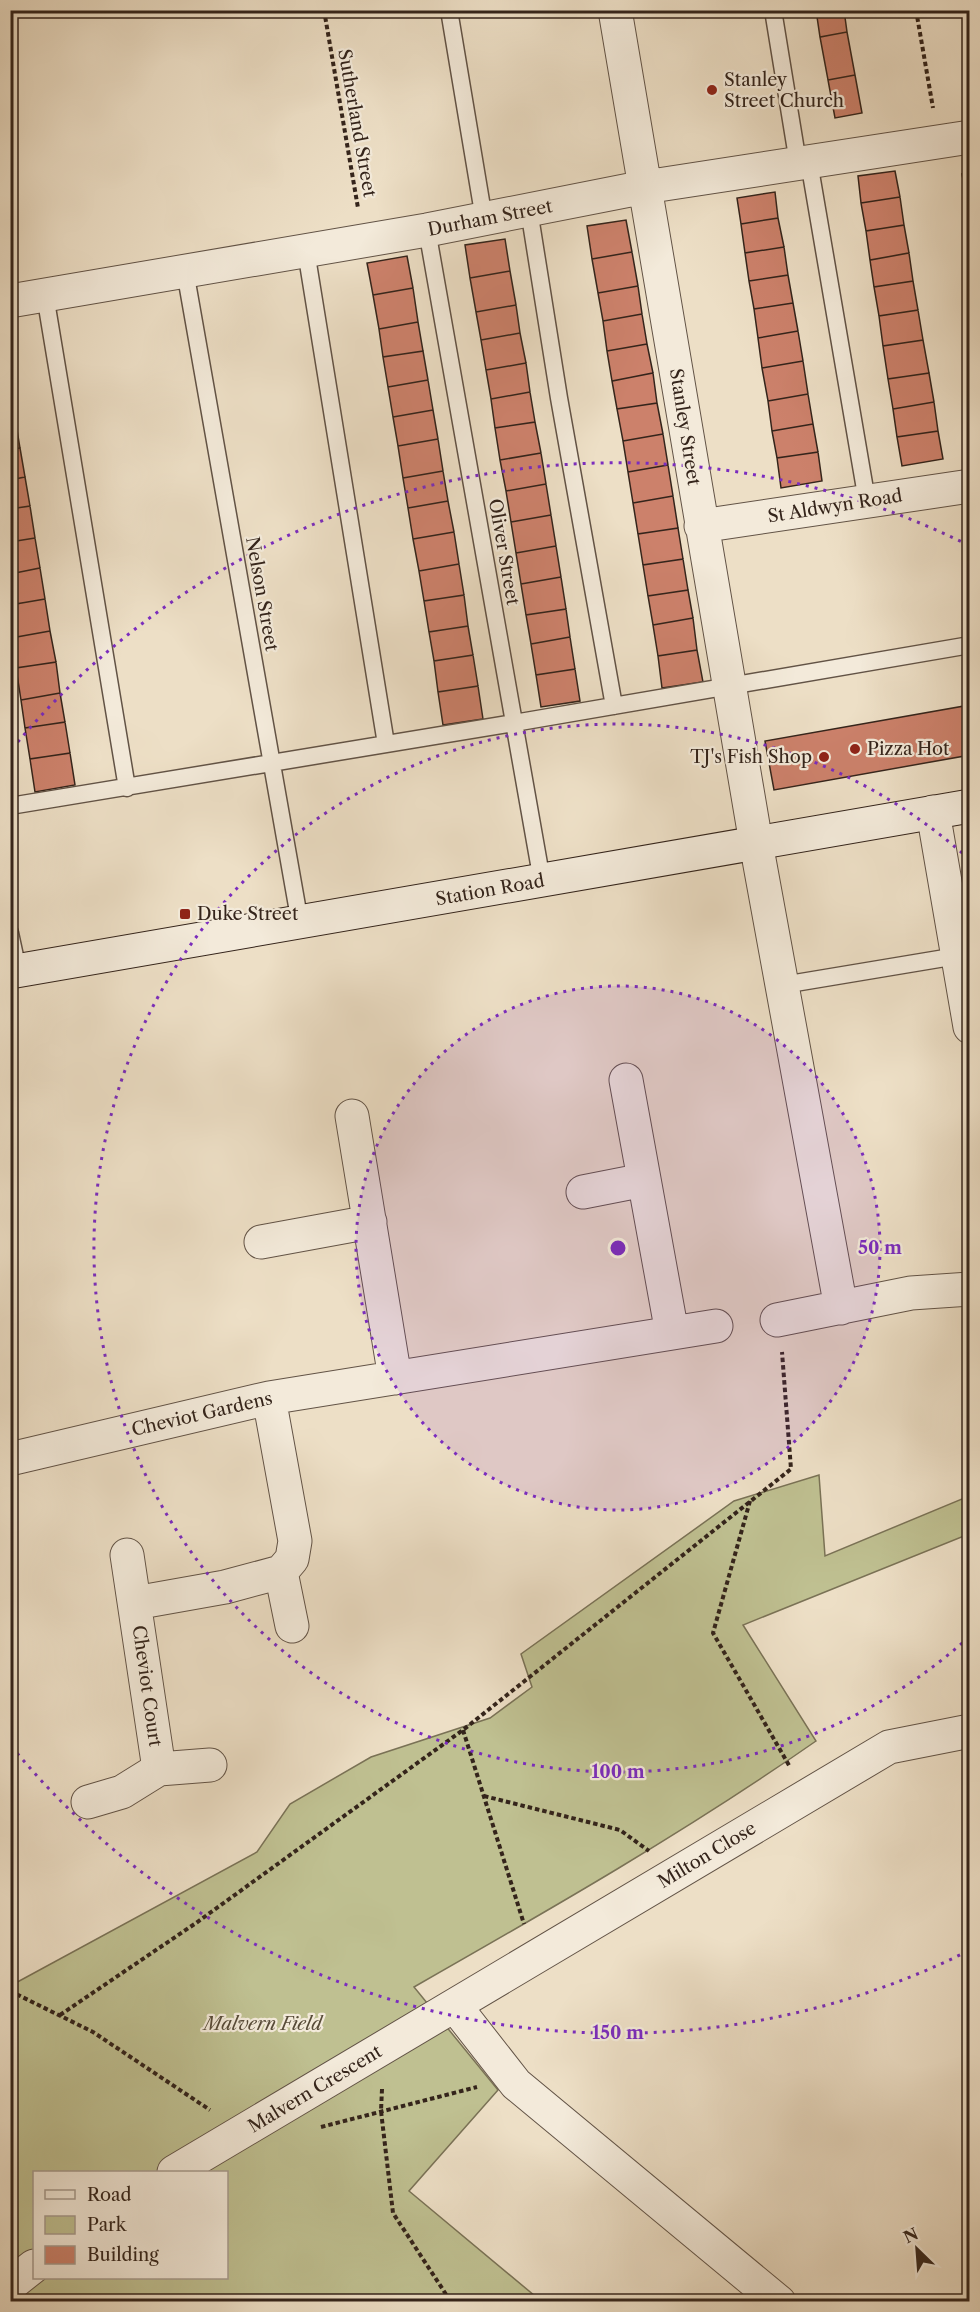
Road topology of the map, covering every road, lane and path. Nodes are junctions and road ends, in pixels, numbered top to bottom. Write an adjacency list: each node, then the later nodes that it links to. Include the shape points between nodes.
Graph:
1 (324, 10): 12 (path, Sutherland Street)
2 (449, 10): 10 (lane)
3 (615, 10): 8 (street, Stanley Street)
4 (773, 10): 7 (lane)
5 (916, 10): 6 (path)
6 (955, 139): 7 (street, Durham Street)
7 (803, 163): 8 (street, Durham Street); 18 (lane)
8 (645, 187): 9 (street, Durham Street); 19 (street, Stanley Street)
9 (529, 210): 10 (street, Durham Street); 22 (lane)
10 (484, 219): 11 (street, Durham Street)
11 (427, 231): 12 (street, Durham Street); 23 (lane, Oliver Street)
12 (363, 241): 13 (street, Durham Street)
13 (306, 251): 14 (street, Durham Street); 24 (lane)
14 (185, 271): 15 (street, Durham Street); 25 (lane, Nelson Street)
15 (45, 295): 16 (street, Durham Street); 26 (lane)
16 (10, 301)
17 (969, 486): 18 (street, St Aldwyn Road)
18 (867, 501): 19 (street, St Aldwyn Road)
19 (701, 526): 21 (street, Stanley Street)
20 (969, 645): 21 (lane)
21 (729, 686): 22 (lane); 30 (street, Stanley Street)
22 (614, 706): 23 (lane)
23 (514, 723): 24 (lane); 31 (lane, Oliver Street)
24 (387, 744): 25 (lane)
25 (272, 764): 26 (lane); 32 (lane, Nelson Street)
26 (127, 788): 27 (lane)
27 (10, 806)
28 (969, 806): 29 (street, Station Road)
29 (933, 812): 30 (street, Station Road); 34 (street)
30 (756, 843): 31 (street, Station Road); 36 (street, Stanley Street)
31 (542, 881): 32 (street, Station Road)
32 (300, 923): 35 (street, Station Road)
33 (10, 933): 35 (lane)
34 (963, 955): 36 (lane); 37 (street)
35 (14, 971)
36 (783, 985): 45 (street, Stanley Street)
37 (969, 1027)
38 (626, 1080): 40 (street)
39 (352, 1116): 42 (street)
40 (644, 1180): 41 (street); 48 (street)
41 (583, 1192)
42 (370, 1222): 43 (street); 49 (street)
43 (261, 1242)
44 (969, 1289): 45 (street, via 911,1293)
45 (841, 1308): 46 (street)
46 (777, 1320): 52 (path, via 791,1469)
47 (716, 1326): 48 (street, Cheviot Gardens)
48 (672, 1333): 49 (street, Cheviot Gardens)
49 (395, 1378): 50 (street, Cheviot Gardens)
50 (269, 1398): 51 (street, Cheviot Gardens); 54 (street, via 295,1541 292,1559)
51 (10, 1459)
52 (750, 1502): 57 (path); 62 (path, via 713,1633)
53 (127, 1555): 55 (street, Cheviot Court)
54 (281, 1572): 55 (street, Cheviot Court, via 225,1587); 56 (street)
55 (135, 1603): 60 (street, Cheviot Court)
56 (292, 1626)
57 (463, 1730): 61 (path); 68 (path, via 206,1917)
58 (969, 1731): 62 (street, Milton Close, via 889,1748)
59 (210, 1765): 60 (street, Cheviot Court)
60 (159, 1769): 63 (street, Cheviot Court, via 122,1792)
61 (484, 1796): 64 (path, via 620,1830 647,1847); 65 (path, via 523,1922)
62 (807, 1796): 64 (street, Milton Close)
63 (88, 1802)
64 (668, 1879): 65 (street, Milton Close)
65 (542, 1954): 67 (street, Milton Close)
66 (10, 1991): 68 (path)
67 (455, 2006): 69 (street, Malvern Crescent); 70 (street)
68 (60, 2015): 73 (path, via 93,2032)
69 (382, 2050): 71 (path); 73 (street, Malvern Crescent)
70 (510, 2076): 71 (path); 78 (street, via 516,2085)
71 (381, 2111): 72 (path); 77 (path, via 393,2213)
72 (317, 2128)
73 (243, 2132): 74 (street, Malvern Crescent)
74 (176, 2171)
75 (33, 2267): 76 (street)
76 (10, 2285)
77 (451, 2301)
78 (779, 2301)

